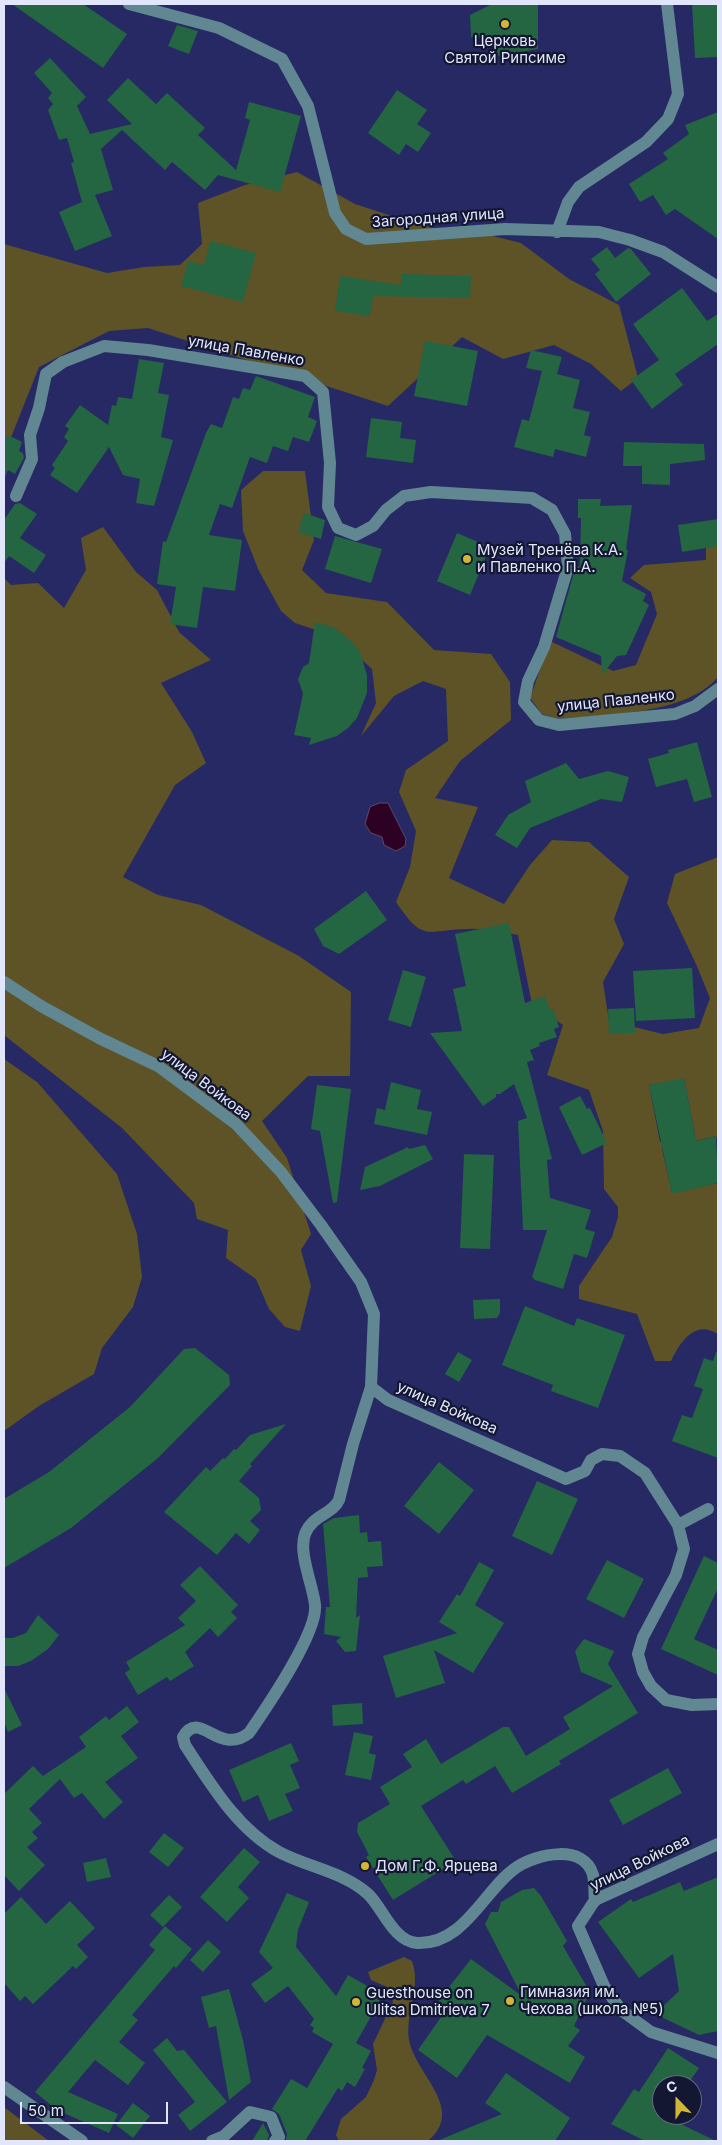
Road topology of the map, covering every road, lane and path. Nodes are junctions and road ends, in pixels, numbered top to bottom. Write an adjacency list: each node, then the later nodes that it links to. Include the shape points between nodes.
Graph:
1 (129, 4): 3 (street, Загородная улица, via 219,28 282,58 308,106 335,213 346,229 366,239 505,228)
2 (667, 4): 3 (street, via 678,94 668,120 646,142 578,187 568,202)
3 (557, 232): 4 (street, Загородная улица, via 599,232 630,240 663,252)
4 (718, 287)
5 (16, 496): 6 (street, улица Павленко, via 32,459 30,436 46,374 63,362 104,346 148,350 305,376 323,392 330,463 328,507 338,528 356,535 373,526 404,496 431,492 532,498 552,510 566,534 568,568 544,647 528,681 524,702 539,720 559,726 675,714 694,706)
6 (718, 689)
7 (4, 982): 8 (street, улица Войкова, via 83,1029 158,1066 236,1124 281,1172 361,1282 374,1314)
8 (371, 1387): 10 (street, улица Войкова, via 388,1400 566,1479 585,1471 591,1460 602,1454 620,1456 645,1473); 13 (street, via 339,1500 310,1523 304,1536 316,1607 305,1642 248,1733 236,1740 226,1740 193,1727 183,1737 185,1744 217,1793 247,1828 277,1851 342,1877 368,1894 401,1936 417,1943 436,1940 454,1931 518,1866 561,1853 582,1859 592,1873)
9 (708, 1509): 10 (street)
10 (678, 1525): 11 (street, улица Войкова, via 684,1549 676,1574 643,1637 638,1654 651,1686 666,1700 692,1705)
11 (718, 1704)
12 (718, 1844): 13 (street, улица Войкова)
13 (595, 1901): 14 (street, улица Войкова, via 578,1926 604,1986 620,2010 650,2032)
14 (718, 2052)
15 (4, 2087): 16 (street)
16 (82, 2141)
17 (212, 2141): 18 (street, via 224,2136 250,2112 271,2117 279,2137)
18 (276, 2141)

